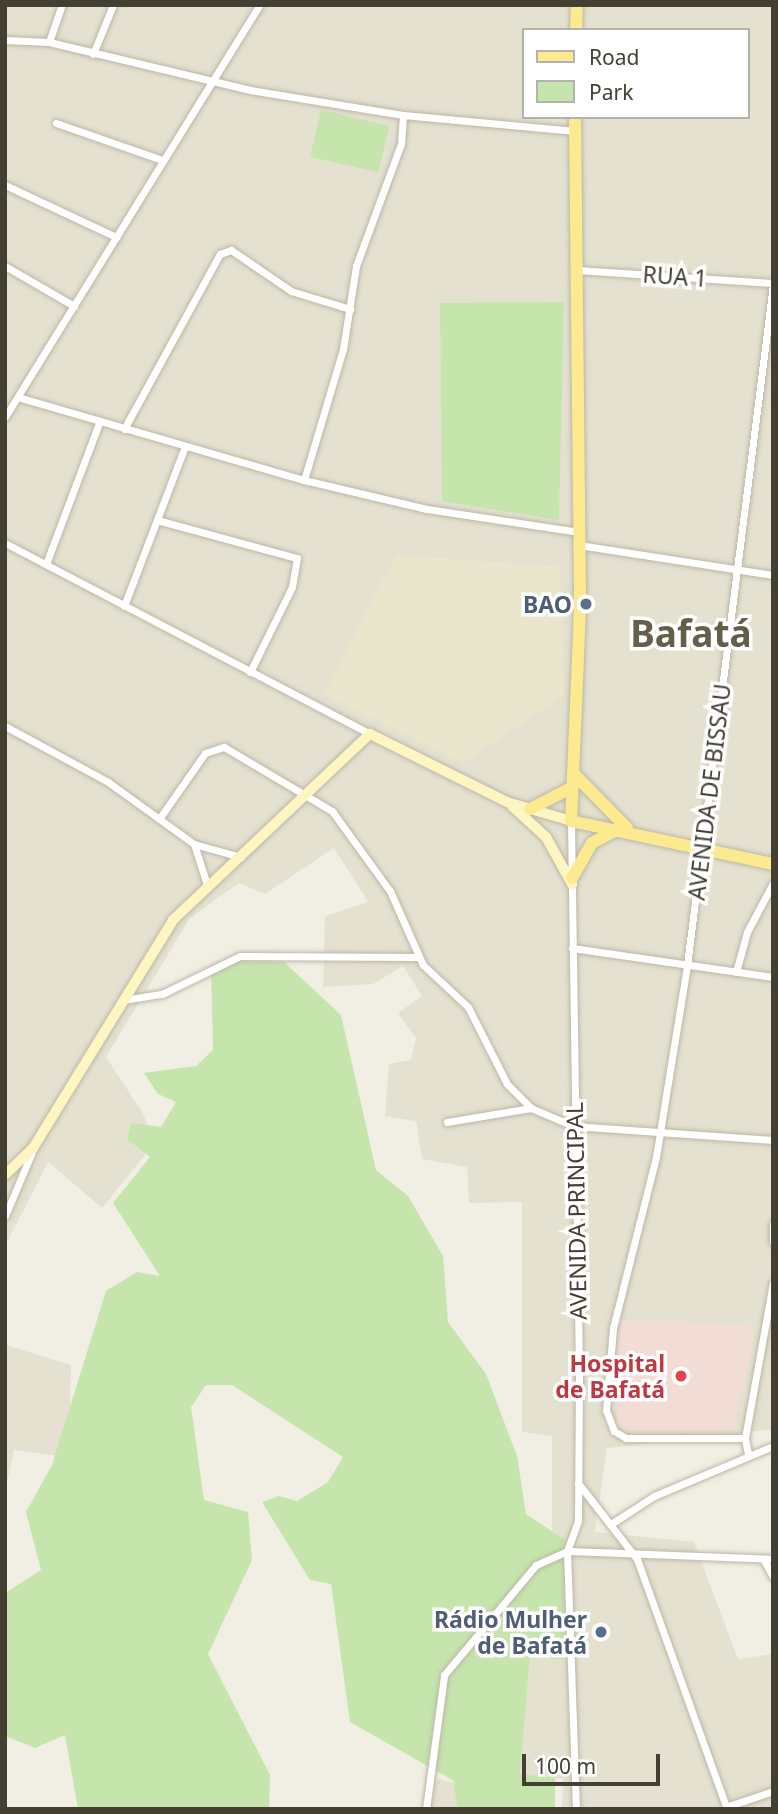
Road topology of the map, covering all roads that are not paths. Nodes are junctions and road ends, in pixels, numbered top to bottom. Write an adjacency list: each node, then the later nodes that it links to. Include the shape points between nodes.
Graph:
1 (62, 5): 7 (street)
2 (113, 5): 8 (street)
3 (259, 5): 9 (street)
4 (577, 5): 5 (main road)
5 (576, 28)
6 (5, 40): 7 (street)
7 (49, 42): 8 (street)
8 (93, 54): 9 (street)
9 (213, 79): 10 (street); 14 (street)
10 (403, 116): 13 (street); 21 (street, via 401,144 356,266)
11 (575, 119): 13 (main road)
12 (56, 123): 14 (street)
13 (575, 131): 18 (main road)
14 (162, 160): 16 (street)
15 (5, 185): 16 (street)
16 (116, 237): 20 (street)
17 (5, 266): 20 (street)
18 (577, 270): 19 (street, RUA 1); 31 (main road)
19 (773, 284): 22 (street, AVENIDA DE BISSAU)
20 (74, 306): 24 (street)
21 (350, 309): 27 (street, via 291,291 231,250 220,254); 29 (street)
22 (762, 370): 23 (street); 34 (street, AVENIDA DE BISSAU)
23 (773, 371)
24 (18, 397): 25 (street); 26 (street)
25 (5, 417)
26 (99, 423): 27 (street); 33 (street)
27 (124, 429): 28 (street)
28 (185, 446): 29 (street); 30 (street)
29 (304, 480): 31 (street)
30 (157, 520): 36 (street); 37 (street, via 297,558 292,587)
31 (579, 538): 34 (street); 40 (main road)
32 (5, 543): 33 (street)
33 (46, 564): 36 (street)
34 (736, 570): 35 (street); 49 (street, AVENIDA DE BISSAU)
35 (773, 575)
36 (124, 606): 37 (street)
37 (250, 672): 39 (street)
38 (5, 726): 45 (street, via 108,782)
39 (370, 734): 42 (street); 43 (street)
40 (573, 773): 41 (main road); 47 (main road)
41 (573, 787): 44 (main road); 46 (main road)
42 (308, 795): 45 (street, via 213,746); 50 (street); 56 (street, via 332,811 376,869)
43 (507, 802): 44 (street); 52 (street, via 545,837)
44 (530, 809): 46 (street)
45 (159, 819): 48 (street)
46 (571, 821): 47 (main road); 52 (street, AVENIDA PRINCIPAL)
47 (625, 829): 49 (main road); 52 (main road, via 592,844)
48 (194, 844): 50 (street); 54 (street)
49 (702, 848): 51 (main road); 57 (street, AVENIDA DE BISSAU)
50 (242, 857): 54 (street)
51 (773, 864)
52 (572, 881): 55 (street, AVENIDA PRINCIPAL)
53 (773, 883): 58 (street, via 747,932)
54 (208, 888): 60 (street, via 173,920)
55 (572, 948): 57 (street); 63 (street, AVENIDA PRINCIPAL)
56 (418, 957): 60 (street, via 240,956 162,994); 61 (street, via 480,1023 507,1084)
57 (687, 965): 58 (street); 64 (street, AVENIDA DE BISSAU)
58 (736, 972): 59 (street)
59 (773, 977)
60 (122, 1000): 66 (street)
61 (531, 1108): 62 (street); 63 (street)
62 (447, 1122)
63 (573, 1126): 64 (street); 75 (street, AVENIDA PRINCIPAL)
64 (660, 1132): 65 (street); 72 (street, AVENIDA DE BISSAU, via 613,1328 608,1422 626,1438 643,1443)
65 (773, 1140)
66 (33, 1148): 67 (street); 68 (street)
67 (5, 1175)
68 (5, 1216)
69 (773, 1224): 70 (street)
70 (773, 1242)
71 (773, 1282): 72 (street)
72 (745, 1438): 74 (street)
73 (773, 1446): 74 (street)
74 (748, 1454): 76 (street, via 636,1505)
75 (578, 1483): 76 (street); 77 (street, AVENIDA PRINCIPAL, via 578,1521)
76 (614, 1522): 78 (street)
77 (567, 1551): 78 (street); 83 (street, via 523,1577 444,1675); 84 (street, AVENIDA PRINCIPAL)
78 (638, 1559): 79 (street); 82 (street)
79 (769, 1560): 80 (street)
80 (773, 1577)
81 (773, 1791): 82 (street)
82 (727, 1808)
83 (426, 1809)
84 (576, 1809)

